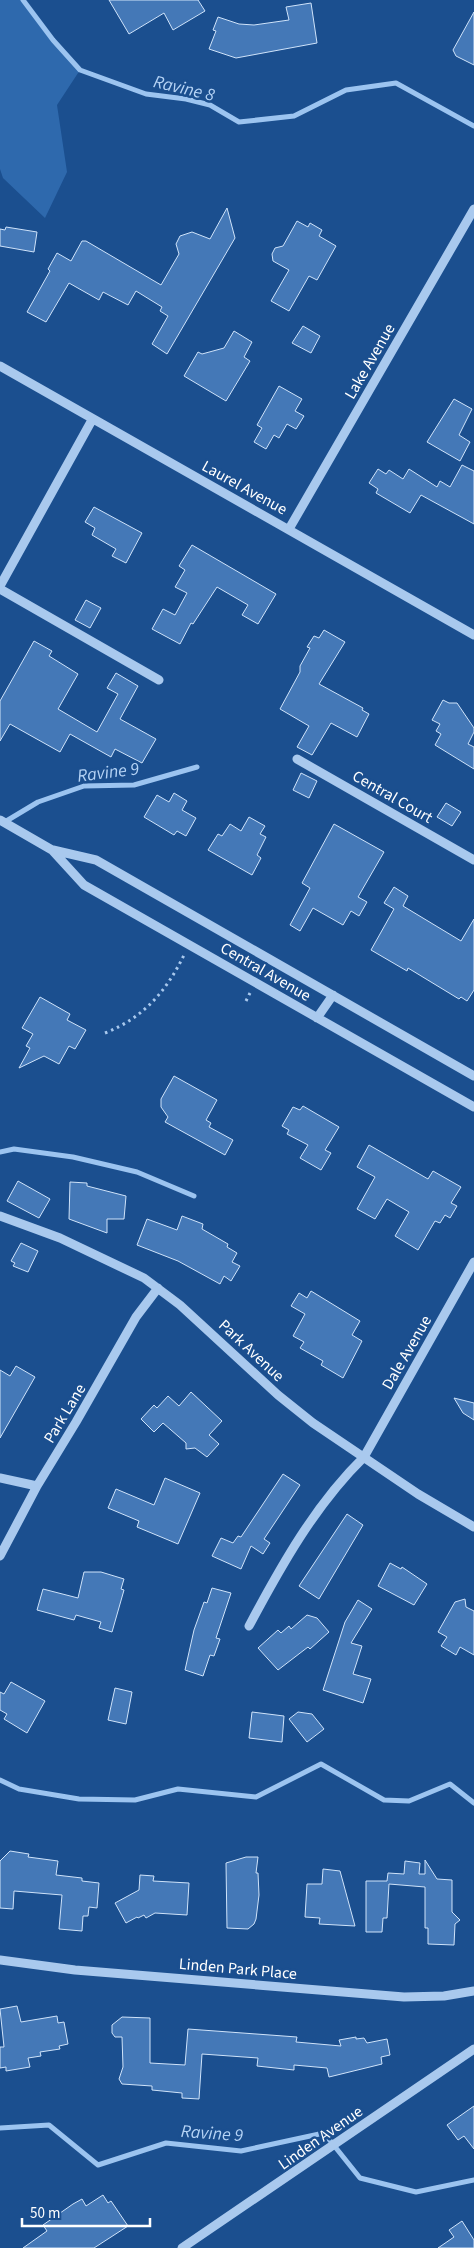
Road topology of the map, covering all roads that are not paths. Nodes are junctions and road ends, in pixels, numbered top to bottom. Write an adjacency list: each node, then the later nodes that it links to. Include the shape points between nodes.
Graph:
1 (474, 209): 4 (street, Lake Avenue)
2 (0, 366): 3 (street, Laurel Avenue)
3 (92, 420): 4 (street, Laurel Avenue); 5 (street)
4 (289, 529): 6 (street, Laurel Avenue)
5 (0, 587): 7 (street)
6 (474, 635)
7 (159, 680)
8 (297, 759): 11 (street, Central Court)
9 (0, 820): 10 (street, Central Avenue)
10 (52, 850): 12 (street, Central Avenue, via 96,860); 13 (street, Central Avenue, via 84,885)
11 (474, 860)
12 (333, 995): 13 (street); 14 (street, Central Avenue)
13 (318, 1018): 15 (street, Central Avenue)
14 (474, 1076)
15 (474, 1107)
16 (0, 1216): 18 (street, Park Avenue, via 60,1238 144,1278)
17 (474, 1262): 19 (street, Dale Avenue)
18 (158, 1288): 19 (street, Park Avenue, via 278,1395); 21 (street, Park Lane, via 136,1317)
19 (364, 1457): 22 (street, Park Avenue, via 418,1494); 24 (street, Dale Avenue, via 309,1523)
20 (0, 1478): 21 (street)
21 (37, 1486): 23 (street, Park Lane)
22 (474, 1526)
23 (0, 1556)
24 (249, 1626)
25 (0, 1960): 26 (street, Linden Park Place, via 75,1970 404,1997)
26 (474, 1991)
27 (474, 2049): 28 (street, Linden Avenue)
28 (182, 2248)

